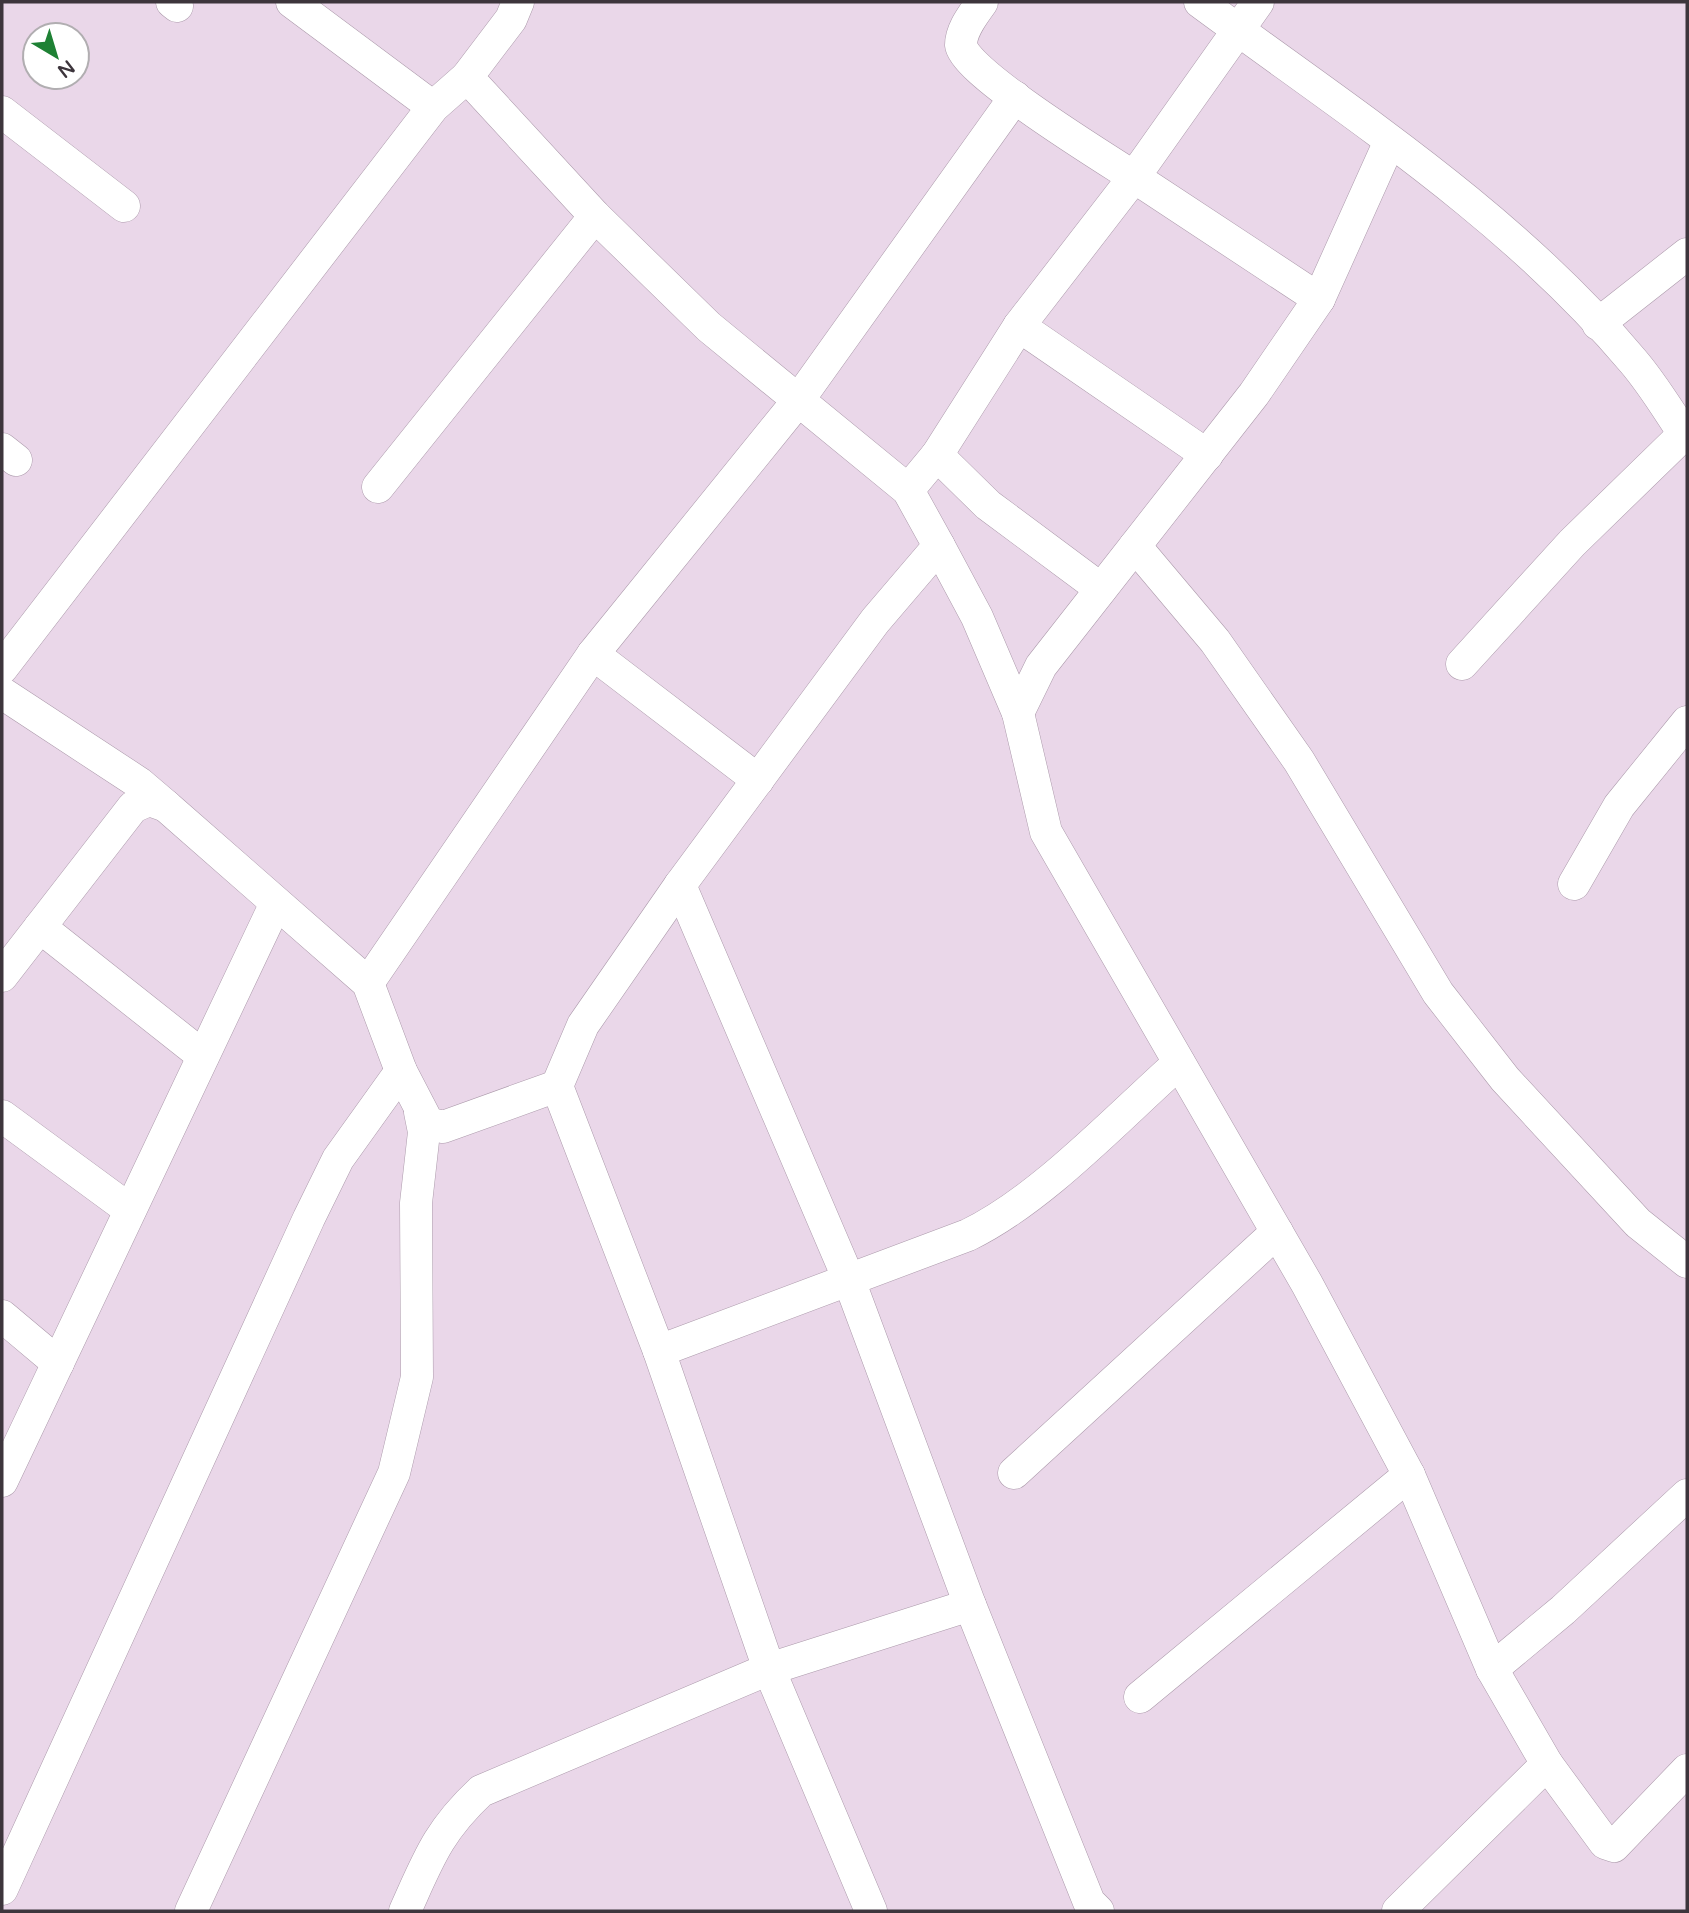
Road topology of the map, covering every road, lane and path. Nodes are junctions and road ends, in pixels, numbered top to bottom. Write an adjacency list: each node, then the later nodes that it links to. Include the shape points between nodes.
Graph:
1 (292, 2): 9 (street)
2 (518, 2): 7 (street, via 511,19)
3 (982, 2): 8 (street, via 965,29 961,46 968,60)
4 (1200, 2): 6 (street)
5 (1258, 2): 6 (street)
6 (1238, 30): 11 (street); 12 (street)
7 (467, 78): 9 (street); 14 (street)
8 (1015, 97): 12 (street); 19 (street)
9 (433, 107): 30 (street)
10 (2, 112): 13 (street)
11 (1390, 141): 16 (street); 17 (street, via 1473,203)
12 (1134, 177): 16 (street); 18 (street)
13 (124, 206)
14 (595, 216): 19 (street, via 709,327); 23 (street)
15 (1687, 254): 17 (street)
16 (1319, 299): 22 (street)
17 (1598, 324): 20 (street, via 1633,360)
18 (1019, 326): 21 (street); 22 (street)
19 (797, 402): 24 (street); 28 (street)
20 (1686, 436): 29 (street, via 1572,543)
21 (937, 455): 24 (street); 27 (street, via 988,505)
22 (1207, 455): 26 (street)
23 (378, 488)
24 (908, 490): 25 (street)
25 (939, 546): 32 (street); 34 (street, via 875,621)
26 (1135, 546): 27 (street); 50 (street, via 1215,640 1299,761 1438,993 1505,1079 1637,1223)
27 (1101, 589): 32 (street, via 1041,666)
28 (593, 654): 34 (street); 41 (street)
29 (1462, 664)
30 (2, 668)
31 (2, 693): 35 (street, via 139,783)
32 (1018, 713): 43 (street, via 1046,832)
33 (1687, 722): 36 (street, via 1619,806)
34 (758, 780): 37 (street)
35 (166, 806): 38 (street); 39 (street, via 149,800 133,807)
36 (1574, 884)
37 (681, 886): 45 (street, via 583,1025); 51 (street)
38 (276, 903): 41 (street); 42 (street)
39 (40, 927): 40 (street); 42 (street)
40 (2, 976)
41 (368, 983): 44 (street)
42 (203, 1056): 48 (street)
43 (1179, 1063): 49 (street); 51 (street, via 996,1221)
44 (401, 1071): 46 (street); 65 (street, via 338,1159 309,1218)
45 (557, 1086): 46 (street, via 443,1126 428,1123); 53 (street)
46 (421, 1112): 66 (street, via 424,1132 416,1203 417,1377 394,1473)
47 (2, 1116): 48 (street)
48 (130, 1210): 54 (street)
49 (1277, 1231): 55 (street); 56 (street)
50 (1687, 1262)
51 (849, 1280): 53 (street); 59 (street)
52 (2, 1316): 54 (street)
53 (659, 1351): 60 (street)
54 (58, 1363): 57 (street)
55 (1014, 1473)
56 (1409, 1475): 61 (street); 62 (street)
57 (2, 1481)
58 (1687, 1495): 61 (street)
59 (970, 1605): 60 (street); 69 (street, via 1089,1902)
60 (769, 1669): 67 (street, via 481,1791 439,1837); 68 (street)
61 (1492, 1669): 63 (street)
62 (1140, 1697)
63 (1547, 1764): 64 (street, via 1605,1843 1614,1846); 70 (street)
64 (1687, 1770)
65 (2, 1889)
66 (191, 1911)
67 (405, 1911)
68 (871, 1911)
69 (1098, 1911)
70 (1398, 1911)

